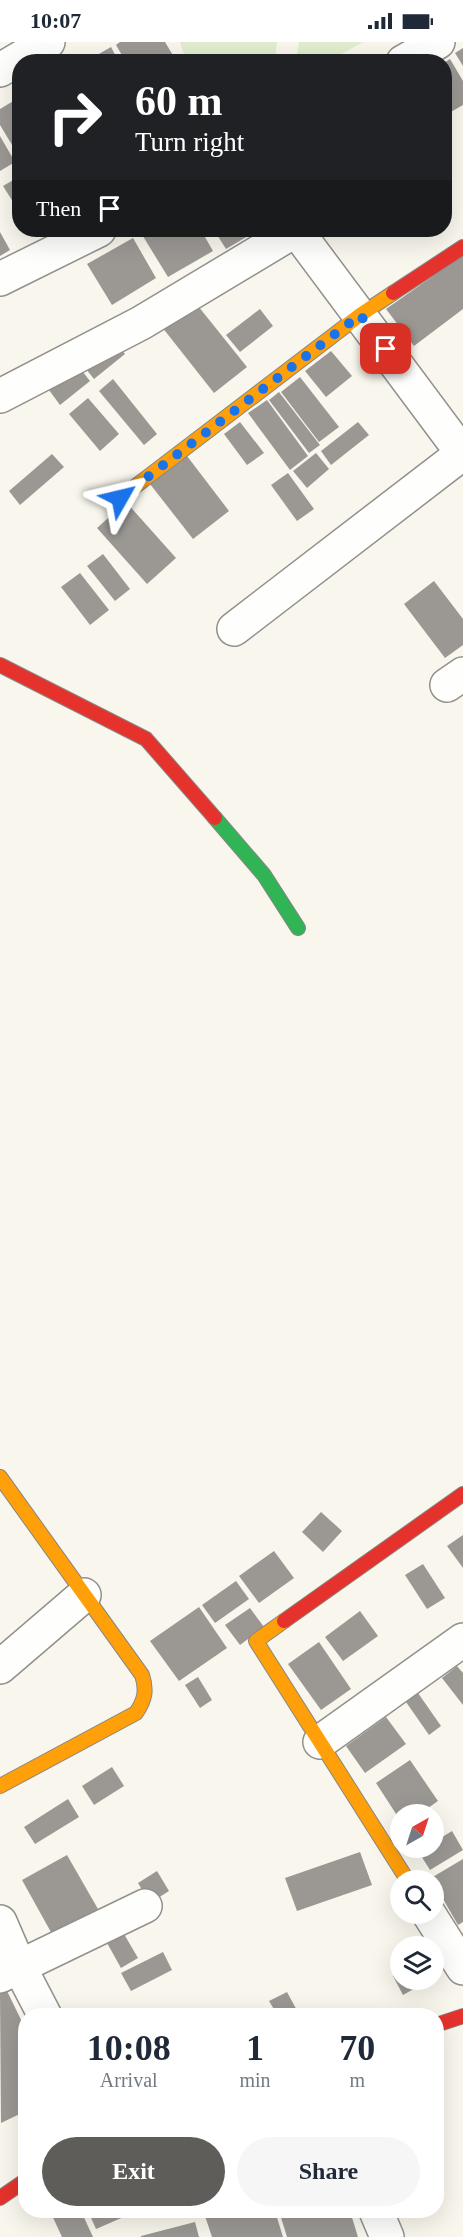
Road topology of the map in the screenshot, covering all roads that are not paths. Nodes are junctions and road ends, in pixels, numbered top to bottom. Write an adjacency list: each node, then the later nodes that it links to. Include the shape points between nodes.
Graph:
1 (48, 42): 3 (street)
2 (438, 42): 4 (street)
3 (27, 54)
4 (417, 54)
5 (85, 237): 9 (street)
6 (284, 237): 11 (street, via 141,322)
7 (301, 237): 10 (street)
8 (463, 247): 10 (street)
9 (0, 279)
10 (360, 315): 12 (street); 13 (street)
11 (0, 396)
12 (463, 454): 14 (street)
13 (120, 498)
14 (234, 629)
15 (0, 665): 16 (street, via 146,739 264,875)
16 (298, 928)
17 (0, 1477): 19 (street)
18 (463, 1494): 22 (street, via 256,1641)
19 (84, 1595): 21 (street); 23 (street, via 142,1675 147,1688 144,1702 136,1713)
20 (463, 1640): 22 (street)
21 (0, 1667)
22 (320, 1742): 24 (street)
23 (0, 1786)
24 (401, 1870)
25 (145, 1906): 29 (street)
26 (0, 1922): 29 (street)
27 (435, 1924): 28 (street)
28 (463, 1968)
29 (9, 1971): 30 (street)
30 (39, 2008)
31 (463, 2016): 32 (street)
32 (444, 2022)
33 (18, 2186): 34 (street)
34 (0, 2198)
35 (379, 2218): 36 (street)
36 (387, 2237)

